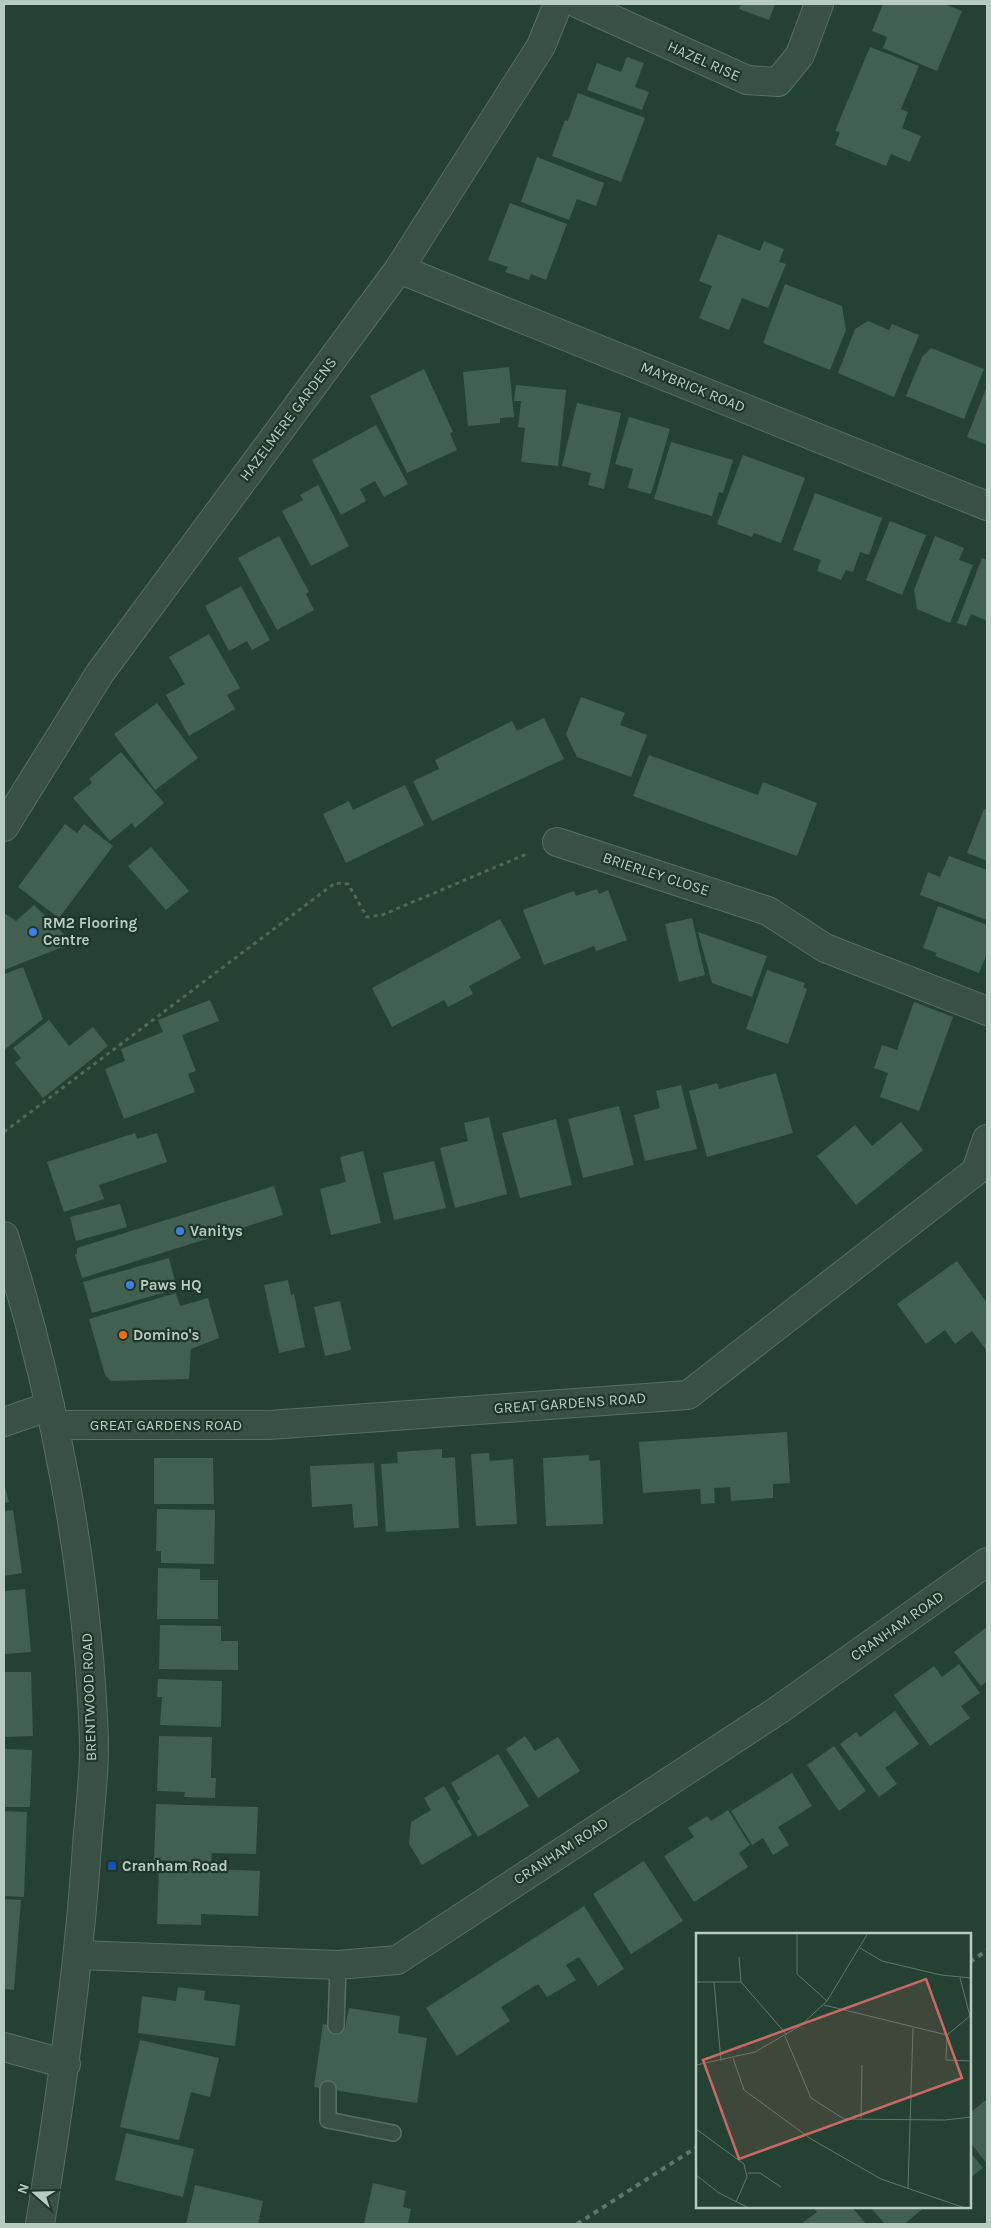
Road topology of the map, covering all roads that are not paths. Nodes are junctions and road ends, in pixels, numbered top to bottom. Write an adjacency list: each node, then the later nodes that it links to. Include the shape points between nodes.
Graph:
1 (558, 4): 4 (street, HAZELMERE GARDENS, via 541,46)
2 (579, 4): 3 (street, HAZEL RISE, via 748,80 778,82 800,55)
3 (819, 4)
4 (399, 269): 5 (street, MAYBRICK ROAD); 6 (street, HAZELMERE GARDENS, via 100,673)
5 (987, 506)
6 (4, 827)
7 (557, 842): 8 (street, BRIERLEY CLOSE, via 768,911 825,948)
8 (987, 1011)
9 (987, 1139): 11 (street, GREAT GARDENS ROAD, via 976,1171 688,1395 269,1425)
10 (4, 1236): 11 (street, BRENTWOOD ROAD)
11 (52, 1416): 12 (street, GREAT GARDENS ROAD); 14 (street, BRENTWOOD ROAD, via 84,1601 94,1742)
12 (4, 1422)
13 (987, 1562): 15 (street, CRANHAM ROAD, via 777,1711 397,1960)
14 (79, 1955): 15 (street, CRANHAM ROAD); 18 (street, BRENTWOOD ROAD)
15 (338, 1965): 16 (lane)
16 (336, 2026)
17 (4, 2047): 18 (street)
18 (66, 2064): 21 (street, BRENTWOOD ROAD)
19 (328, 2089): 20 (lane, via 328,2120)
20 (393, 2133)
21 (40, 2224)

